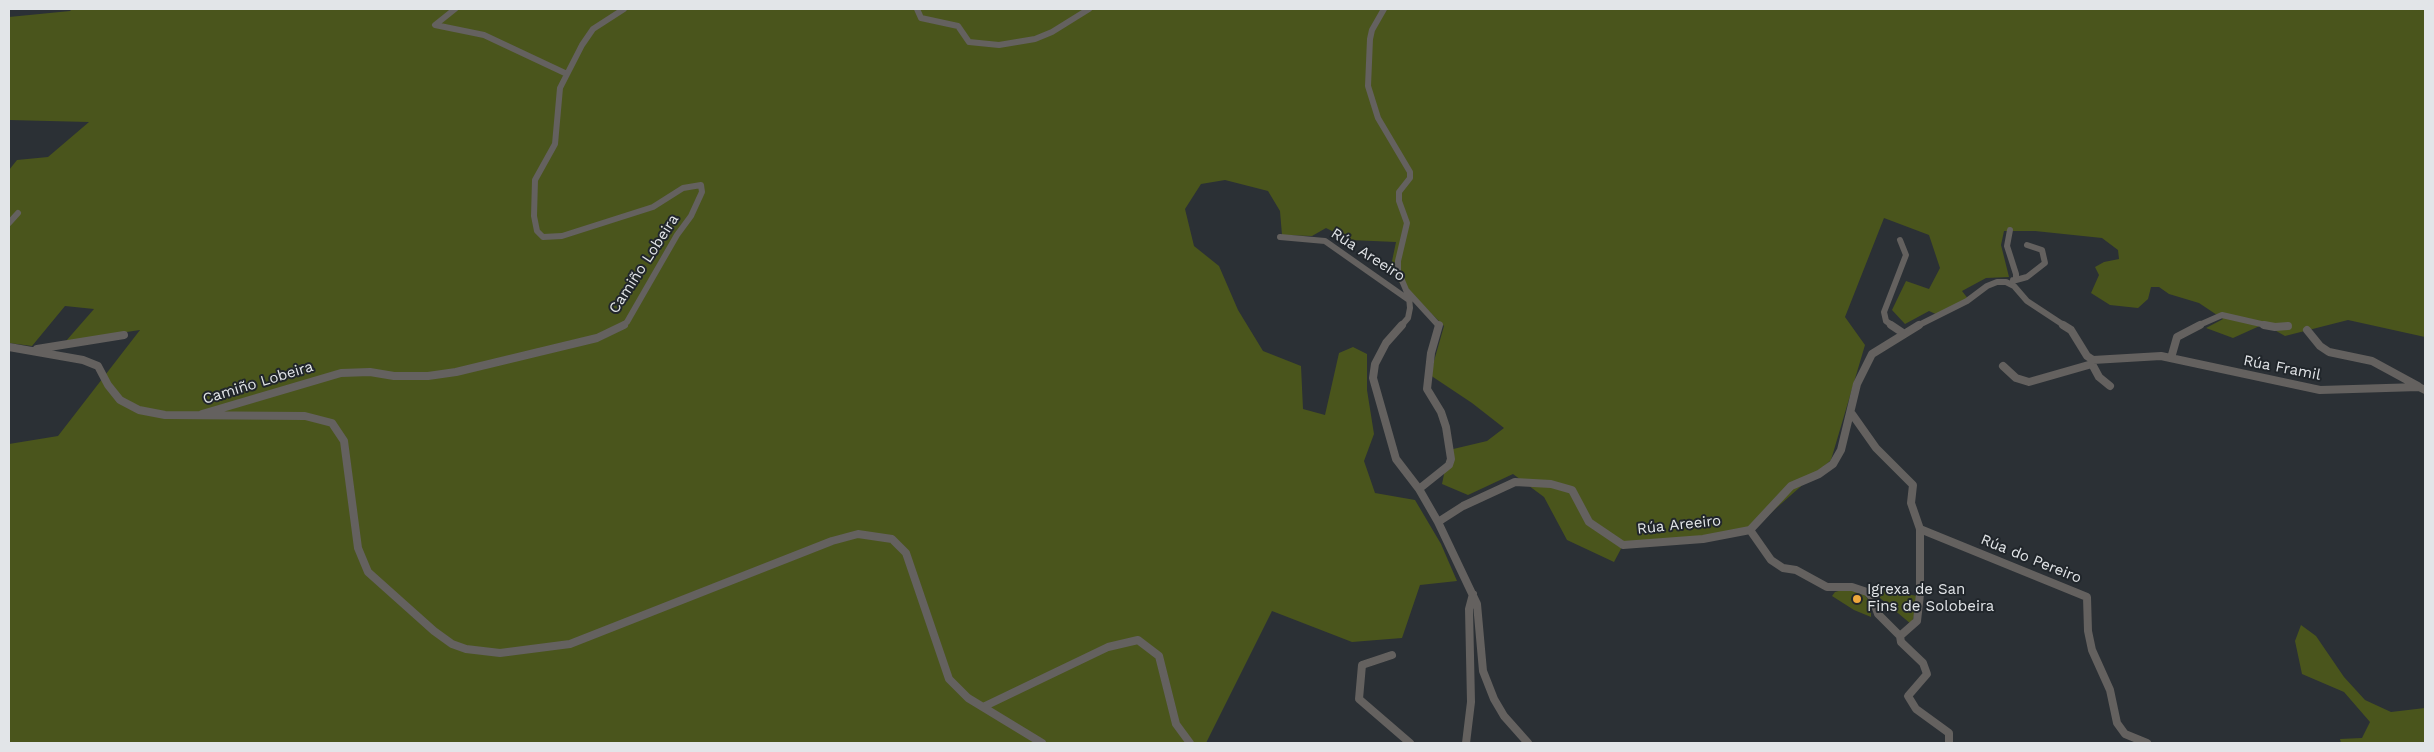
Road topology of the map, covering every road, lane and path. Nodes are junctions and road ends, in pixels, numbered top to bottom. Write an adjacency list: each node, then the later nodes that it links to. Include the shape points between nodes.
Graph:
1 (455, 9): 6 (street, via 435,26 484,35)
2 (624, 9): 6 (street, Camiño Lobeira, via 593,30)
3 (917, 9): 4 (street, via 922,18 958,26 969,42 993,45 1035,39 1070,23)
4 (1089, 9)
5 (1384, 9): 15 (street, Rúa Areeiro, via 1370,39 1368,86 1378,118 1410,172 1410,178 1399,192 1407,223 1398,271)
6 (567, 74): 29 (street, Camiño Lobeira, via 560,88 555,144 535,180 534,216 536,230 543,236 562,236 653,207 692,185 702,188 691,216 677,234 626,322 597,338 456,372 428,376 341,373)
7 (18, 213): 8 (street)
8 (9, 223)
9 (2010, 230): 13 (street, via 2007,246)
10 (1280, 237): 16 (street, Rúa Areeiro, via 1325,241)
11 (1900, 240): 19 (street, via 1906,255 1884,312 1886,322)
12 (2027, 245): 13 (street, via 2042,250 2045,264 2027,277)
13 (2016, 280): 14 (street)
14 (2006, 282): 19 (street, via 1987,286); 24 (street, via 2027,301 2071,330)
15 (1406, 290): 16 (street, Rúa Areeiro); 30 (street, Rúa Areeiro, via 1439,325 1431,353 1427,390 1446,426 1451,459 1449,465)
16 (1409, 300): 30 (street, Rúa Areeiro, via 1408,318 1386,344 1372,378 1396,459)
17 (2288, 326): 23 (street, via 2275,327 2222,315 2177,337)
18 (2307, 330): 27 (street, Rúa Framil, via 2329,352 2372,361)
19 (1903, 333): 28 (street, via 1872,354 1857,384)
20 (124, 335): 22 (street)
21 (9, 347): 22 (street)
22 (31, 350): 29 (street, via 98,366 120,400 140,410)
23 (2171, 358): 24 (street, Rúa Framil, via 2161,356); 27 (street, Rúa Framil, via 2320,390)
24 (2093, 362): 25 (street, Rúa Framil, via 2029,382 2016,378); 26 (street, via 2099,378)
25 (2003, 366)
26 (2110, 386)
27 (2422, 388)
28 (1852, 414): 32 (street, via 1876,448 1913,485 1911,503); 33 (street, via 1841,450 1833,464 1791,486)
29 (198, 416): 37 (street, via 306,416 332,423 344,441 358,548 368,572 446,639 481,652 527,651 570,644 832,541 858,534 892,539 910,562 949,679 958,690)
30 (1419, 489): 31 (street, Rúa Areeiro)
31 (1438, 522): 33 (street, Rúa Areeiro, via 1463,506 1515,482 1551,484 1572,490 1589,522 1623,545 1704,539); 34 (street, Rúa Areeiro)
32 (1920, 529): 35 (street, via 1920,594 1916,622); 44 (street, Rúa do Pereiro, via 2087,597 2092,650 2110,690 2117,723 2125,734)
33 (1750, 530): 35 (street, via 1771,560 1783,568 1796,570 1827,587 1852,587 1870,594 1878,614)
34 (1473, 594): 41 (street, via 1469,609 1471,702); 42 (street, Rúa Areeiro, via 1477,604 1483,671 1504,716)
35 (1900, 636): 43 (street, via 1901,642 1923,663 1927,674 1908,696 1910,702 1949,733)
36 (1392, 655): 40 (street, via 1362,664 1359,699)
37 (983, 707): 38 (street); 39 (street, via 1108,647 1138,640 1159,656 1176,724)
38 (1042, 743)
39 (1190, 743)
40 (1410, 743)
41 (1466, 743)
42 (1528, 743)
43 (1949, 743)
44 (2147, 743)

